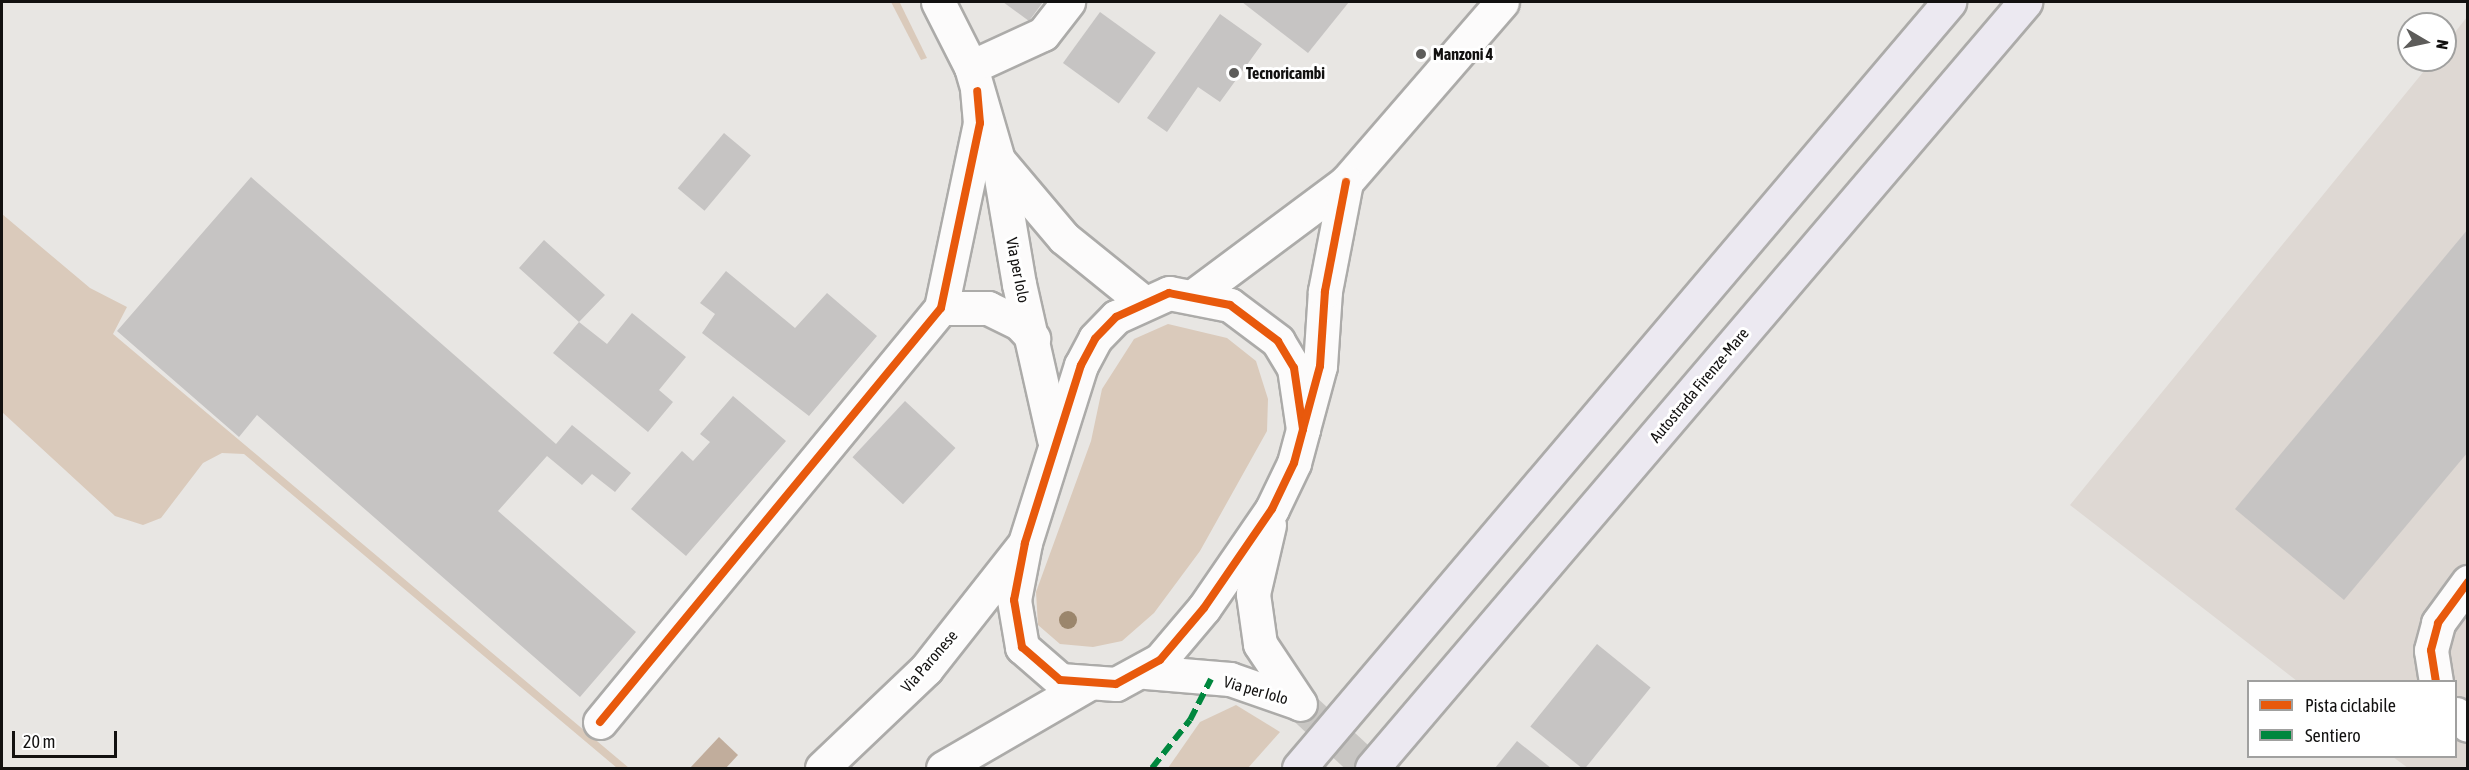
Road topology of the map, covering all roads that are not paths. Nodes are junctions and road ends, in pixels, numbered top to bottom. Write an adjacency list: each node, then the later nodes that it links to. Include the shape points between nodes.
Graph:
1 (938, 2): 6 (street, Via per Iolo)
2 (1068, 2): 6 (street, via 1043,34)
3 (1502, 2): 8 (street)
4 (1949, 2): 24 (highway)
5 (2025, 2): 25 (highway, Autostrada Firenze-Mare)
6 (974, 79): 7 (street, Via per Iolo); 11 (street, via 978,134)
7 (998, 160): 10 (street, Via per Iolo, via 1065,238); 12 (street, Via per Iolo)
8 (1346, 182): 9 (street); 13 (street, via 1324,291 1320,366)
9 (1196, 294): 10 (street, via 1169,293); 13 (street, via 1230,304 1278,341 1294,368)
10 (1143, 302): 14 (street, via 1095,339 1068,399)
11 (941, 308): 12 (street, via 988,308 1019,323); 21 (street)
12 (1033, 338): 14 (street, Via per Iolo)
13 (1303, 429): 15 (street)
14 (1057, 449): 16 (street)
15 (1272, 509): 18 (street, via 1204,608); 18 (street, Via per Iolo, via 1253,594 1259,634 1274,671 1300,704 1230,680)
16 (1024, 543): 20 (street, via 1014,600 1022,647 1060,680); 22 (street, Via Paronese, via 926,669)
17 (2468, 582): 19 (street, via 2438,623 2431,650)
18 (1146, 672): 20 (street, via 1116,684)
19 (2436, 680)
20 (1088, 684): 23 (street)
21 (600, 722)
22 (822, 768)
23 (943, 768)
24 (1299, 768)
25 (1372, 768)

